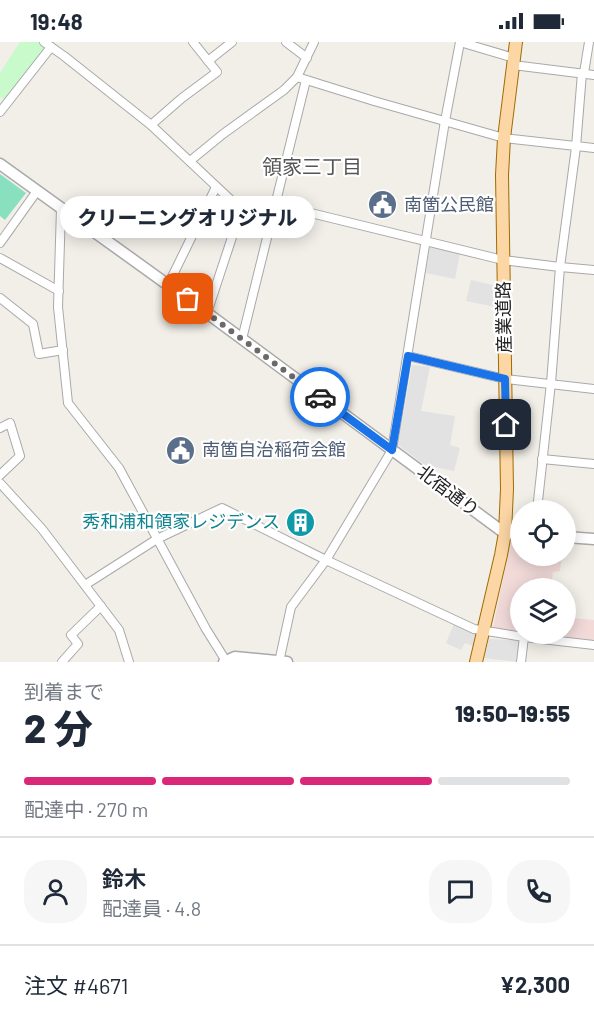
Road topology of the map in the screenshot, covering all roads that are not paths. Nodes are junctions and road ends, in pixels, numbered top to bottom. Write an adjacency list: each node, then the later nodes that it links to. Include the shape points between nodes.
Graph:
1 (193, 42): 10 (street)
2 (232, 42): 10 (street)
3 (286, 42): 9 (street)
4 (314, 42): 9 (street)
5 (460, 42): 11 (street); 16 (street)
6 (516, 42): 11 (main road, 産業道路)
7 (589, 42): 12 (street)
8 (47, 44): 15 (street); 17 (street)
9 (307, 57): 14 (street)
10 (208, 61): 17 (street, via 217,72)
11 (514, 62): 12 (street); 18 (main road, 産業道路)
12 (583, 73): 13 (street); 19 (street)
13 (594, 75)
14 (301, 78): 16 (street); 21 (street); 25 (street)
15 (0, 111)
16 (445, 121): 18 (street); 29 (street)
17 (152, 125): 21 (street)
18 (504, 138): 19 (street); 32 (main road, 産業道路)
19 (576, 147): 20 (street); 33 (street)
20 (594, 148)
21 (190, 161): 23 (street)
22 (0, 164): 24 (street, 北宿通り)
23 (216, 187): 27 (street); 35 (street)
24 (37, 191): 26 (street, 北宿通り); 30 (street)
25 (274, 204): 28 (street); 29 (street)
26 (62, 209): 35 (street, 北宿通り); 36 (street)
27 (241, 210): 28 (street); 38 (street)
28 (267, 234): 39 (street)
29 (426, 241): 32 (street); 41 (street)
30 (0, 243)
31 (0, 258): 36 (street)
32 (503, 260): 33 (street); 42 (main road, 産業道路)
33 (560, 267): 34 (street); 43 (street)
34 (594, 270)
35 (168, 285): 38 (street, 北宿通り)
36 (59, 291): 40 (street)
37 (0, 298): 40 (street, via 33,324 39,354)
38 (207, 313): 39 (street, 北宿通り)
39 (242, 339): 46 (street, 北宿通り)
40 (63, 350): 55 (street, via 68,404 119,468)
41 (408, 356): 42 (street); 46 (street)
42 (505, 379): 43 (street); 52 (main road, 産業道路)
43 (551, 383): 44 (street); 47 (street)
44 (594, 389)
45 (0, 428): 49 (street, via 10,423 20,456)
46 (392, 450): 52 (street, 北宿通り); 57 (street)
47 (542, 459): 48 (street); 51 (street)
48 (594, 464)
49 (0, 475)
50 (1, 484): 58 (street)
51 (538, 500)
52 (505, 533): 53 (street); 60 (main road, 産業道路)
53 (510, 533)
54 (576, 538): 56 (street)
55 (157, 539): 57 (street, via 222,508); 58 (street); 65 (street)
56 (594, 539)
57 (326, 560): 60 (street); 68 (street, via 291,607)
58 (85, 585): 59 (street)
59 (101, 606): 66 (street, via 71,635 78,644); 67 (street, via 119,630)
60 (484, 632): 61 (street); 69 (main road, 産業道路)
61 (510, 636)
62 (576, 643): 64 (street)
63 (523, 644): 70 (street)
64 (594, 645)
65 (225, 661): 68 (street, via 235,657)
66 (62, 662)
67 (129, 662)
68 (282, 662)
69 (476, 662)
70 (521, 662)

